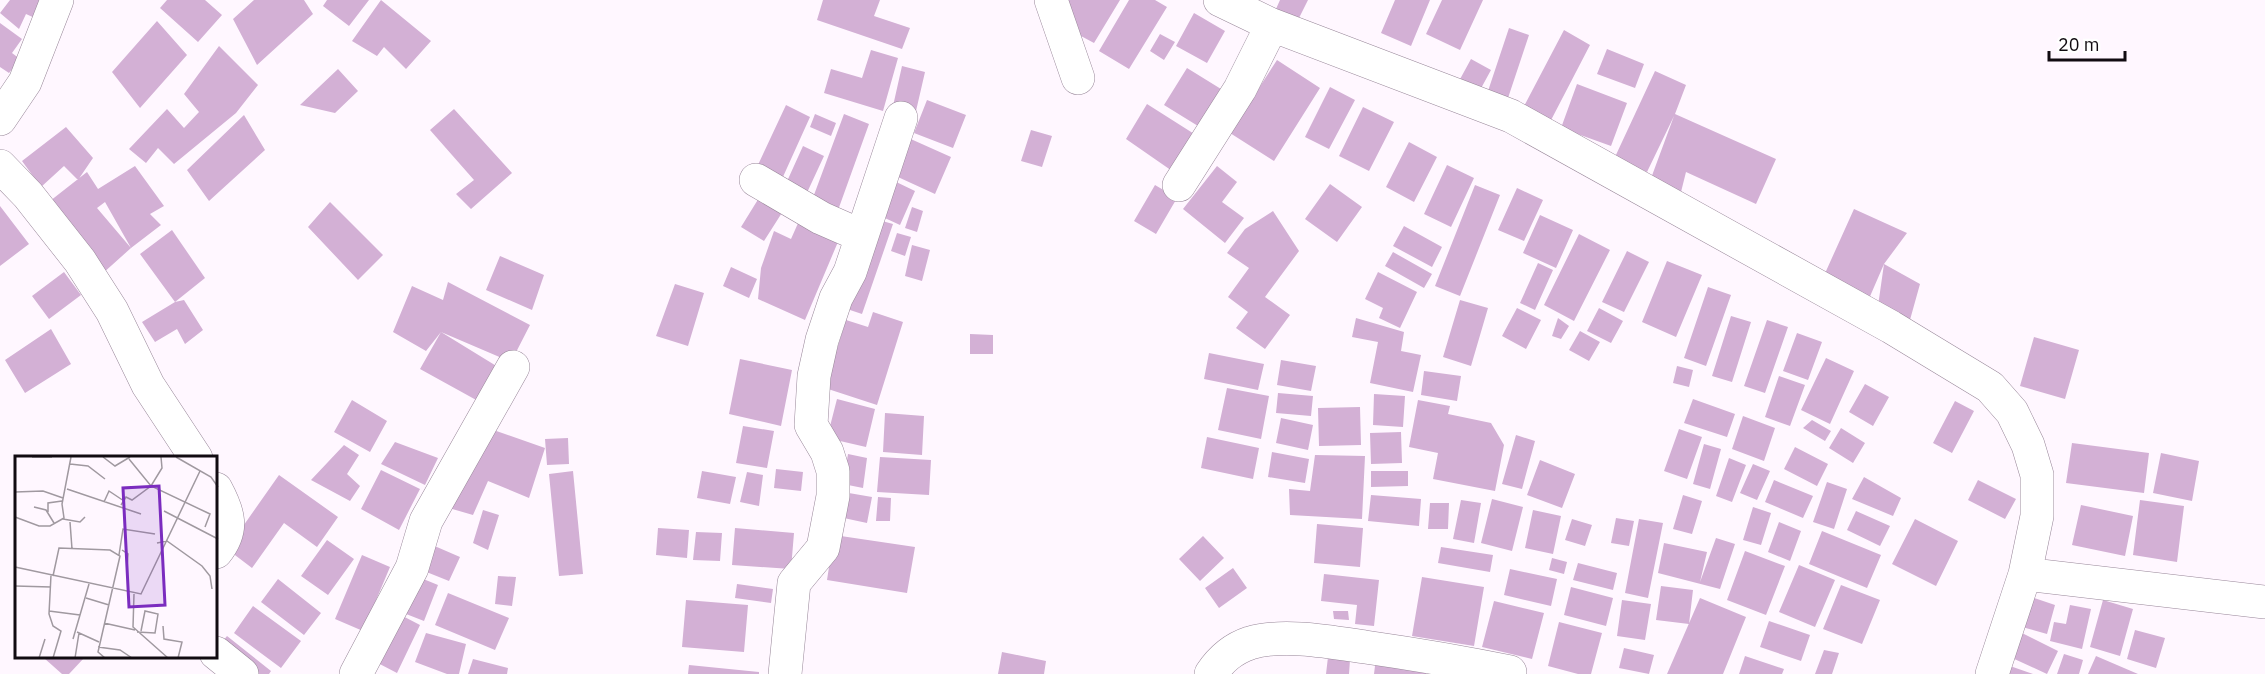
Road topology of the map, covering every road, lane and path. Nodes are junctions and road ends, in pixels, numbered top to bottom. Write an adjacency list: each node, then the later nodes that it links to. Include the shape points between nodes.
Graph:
1 (57, 0): 7 (street, via 25,82)
2 (1051, 0): 5 (street)
3 (1220, 0): 4 (street)
4 (1272, 25): 10 (street, via 1240,89); 16 (street, via 1510,116 1891,327 1990,387 2012,412 2037,476 2037,516)
5 (1078, 78)
6 (901, 118): 11 (street)
7 (0, 119)
8 (0, 166): 13 (street, via 80,261 112,311 148,385)
9 (756, 180): 11 (street, via 821,218)
10 (1179, 185)
11 (862, 236): 22 (street, via 836,298 814,376 811,425 830,462 833,496 823,548 794,583)
12 (513, 367): 21 (street, via 426,521 412,568)
13 (195, 456)
14 (218, 493): 15 (street, via 229,525)
15 (218, 549)
16 (2025, 574): 17 (street); 24 (street)
17 (2265, 602)
18 (218, 656): 20 (street)
19 (1510, 672): 23 (street, via 1317,640 1284,640 1252,642 1233,650)
20 (242, 674)
21 (356, 674)
22 (785, 674)
23 (1211, 674)
24 (1992, 674)

